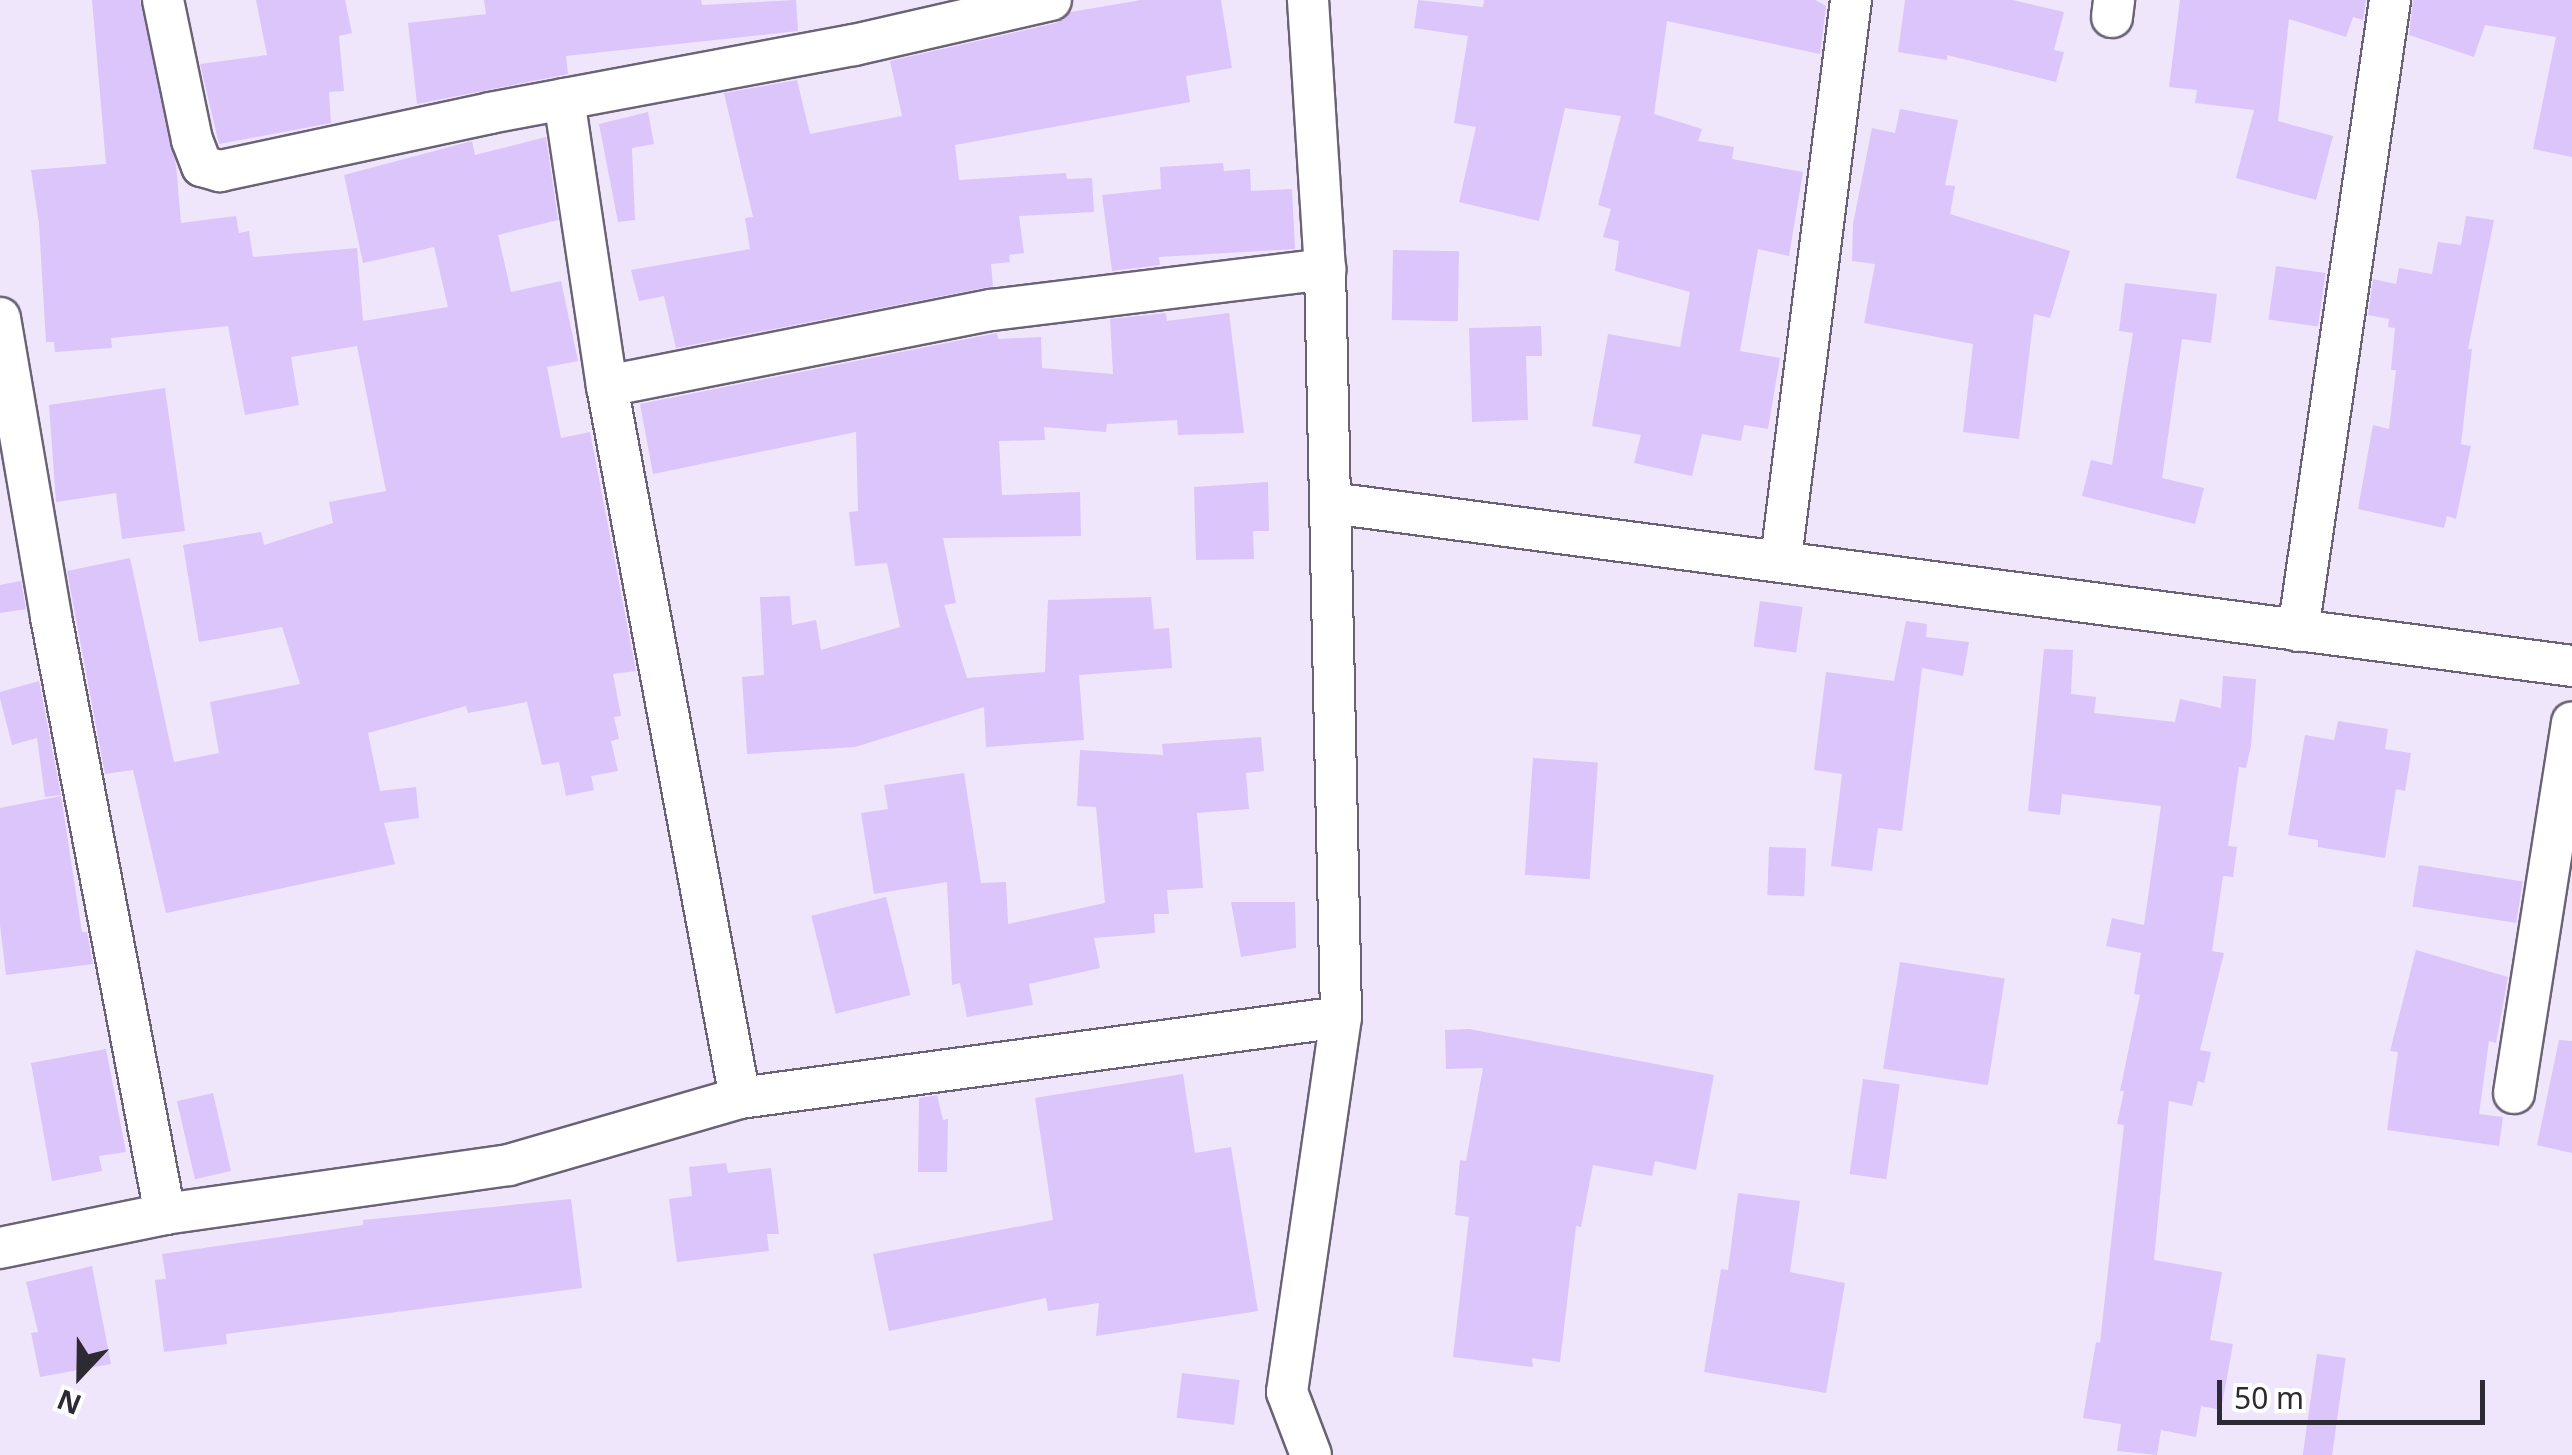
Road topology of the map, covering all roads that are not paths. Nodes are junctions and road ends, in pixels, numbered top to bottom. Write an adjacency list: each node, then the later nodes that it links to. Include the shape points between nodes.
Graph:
1 (163, 0): 6 (street, via 192,140 202,166 220,171)
2 (1051, 0): 6 (street)
3 (1308, 0): 7 (street)
4 (1851, 0): 11 (street)
5 (2390, 0): 12 (street)
6 (564, 99): 9 (street)
7 (1325, 269): 9 (street, via 992,310); 10 (street)
8 (0, 318): 18 (street)
9 (607, 386): 17 (street)
10 (1331, 503): 11 (street); 15 (street)
11 (1781, 559): 12 (street)
12 (2298, 631): 13 (street)
13 (2572, 666)
14 (2572, 722): 16 (street)
15 (1340, 1017): 17 (street); 20 (street, via 1287,1392)
16 (2514, 1092)
17 (740, 1098): 18 (street, via 509,1165)
18 (166, 1214): 19 (street)
19 (0, 1248)
20 (1311, 1455)

